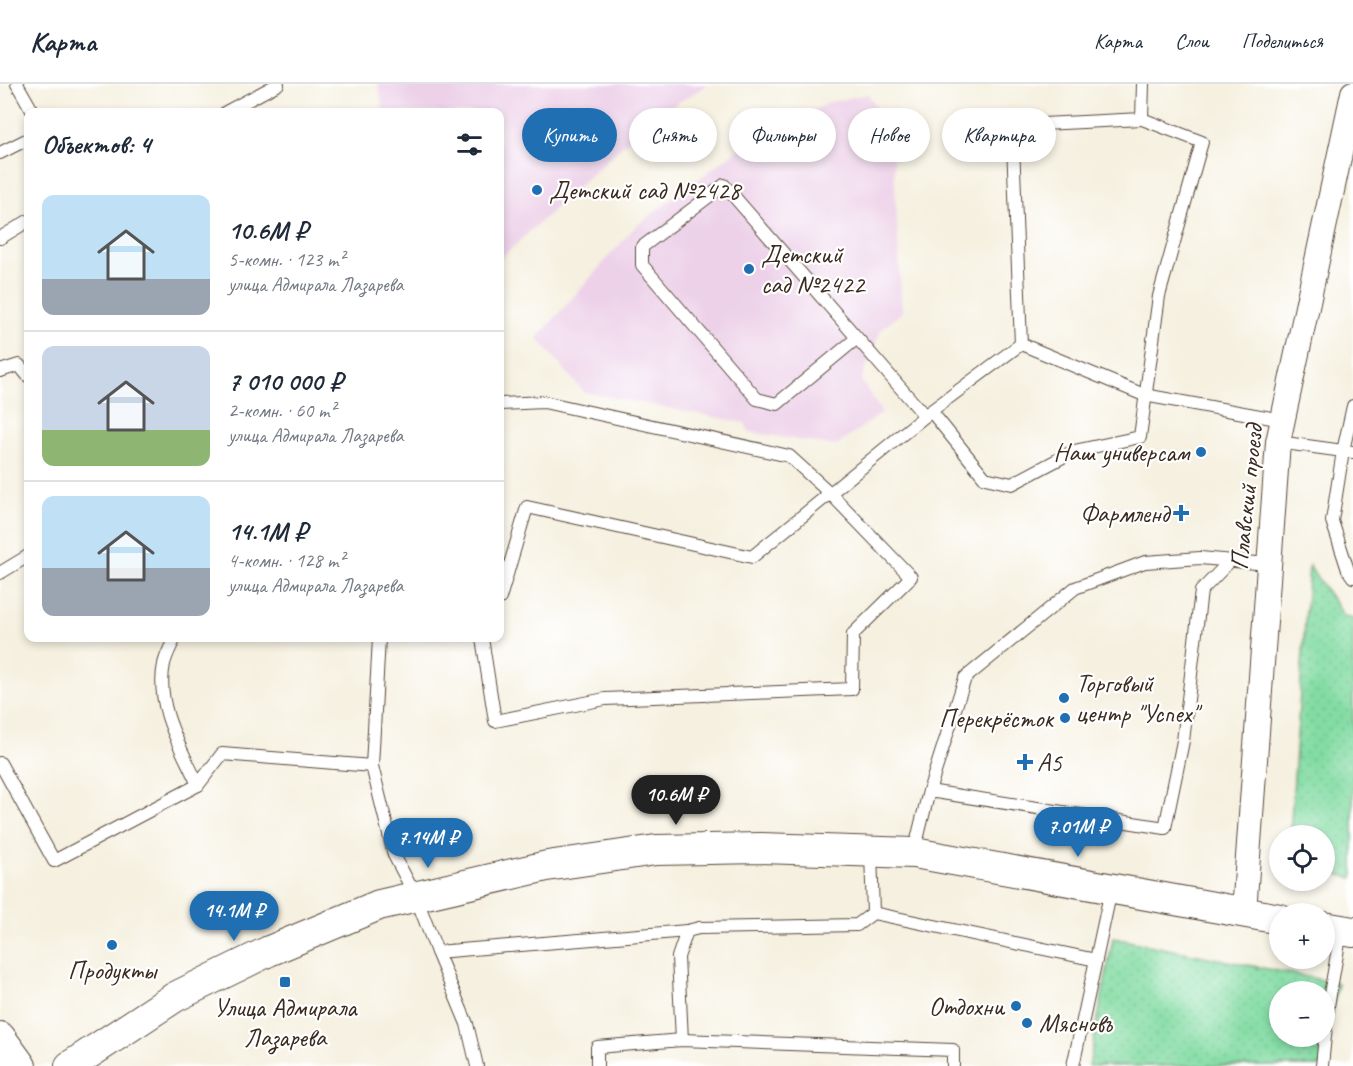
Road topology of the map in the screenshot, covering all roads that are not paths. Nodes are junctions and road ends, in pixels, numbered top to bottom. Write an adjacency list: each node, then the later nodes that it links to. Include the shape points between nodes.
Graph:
1 (16, 84): 5 (lane)
2 (278, 84): 6 (lane)
3 (1143, 84): 7 (lane)
4 (1353, 93): 20 (street, Плавский проезд)
5 (31, 108)
6 (233, 108)
7 (1142, 119): 13 (lane, via 1023,125 1013,144); 16 (lane, via 1202,142 1159,296)
8 (24, 141): 9 (lane)
9 (0, 153)
10 (24, 223): 11 (lane)
11 (0, 238)
12 (857, 338): 12 (lane, via 777,404 757,399 642,265 642,247 724,185); 19 (lane)
13 (1021, 344): 16 (lane); 19 (lane)
14 (0, 371): 15 (lane, via 19,365)
15 (24, 371)
16 (1144, 395): 19 (lane, via 1140,437 1074,451 1012,484 985,478); 20 (lane)
17 (504, 404): 22 (lane, via 544,402 789,456)
18 (1353, 406): 21 (lane)
19 (928, 414): 22 (lane)
20 (1280, 431): 21 (lane); 25 (street, Плавский проезд)
21 (1348, 452): 27 (lane, via 1332,521)
22 (831, 494): 28 (lane, via 752,557 527,507); 31 (lane, via 911,577 853,634 852,689 605,699 495,721)
23 (24, 558): 26 (lane)
24 (1230, 561): 25 (lane); 35 (lane, via 1200,558 1145,562 1075,588 965,678); 35 (lane, via 1201,591 1183,741 1165,828)
25 (1268, 564): 40 (street, Плавский проезд)
26 (0, 573)
27 (1353, 577)
28 (504, 585)
29 (173, 642): 34 (lane, via 164,663 162,695 169,722)
30 (379, 642): 33 (lane)
31 (483, 642)
32 (0, 763): 34 (lane, via 54,861)
33 (372, 766): 34 (lane, via 222,754); 39 (lane, via 394,855)
34 (198, 785)
35 (929, 791): 37 (lane)
36 (871, 852): 37 (street); 39 (street, via 656,850 547,866); 41 (lane)
37 (914, 853): 38 (street)
38 (1111, 888): 40 (street); 46 (lane)
39 (416, 897): 45 (lane); 50 (street, via 379,905 269,951 175,997)
40 (1244, 912): 42 (street)
41 (873, 913): 44 (lane, via 857,925); 46 (lane)
42 (1269, 917)
43 (1340, 929): 55 (lane)
44 (687, 931): 45 (lane); 48 (lane, via 678,957)
45 (437, 952): 51 (lane, via 467,1024)
46 (1096, 960): 54 (lane)
47 (0, 1037): 49 (street)
48 (682, 1040): 52 (lane, via 597,1047); 53 (lane, via 953,1050)
49 (21, 1066)
50 (70, 1066)
51 (477, 1066)
52 (597, 1066)
53 (953, 1066)
54 (1073, 1066)
55 (1323, 1066)

